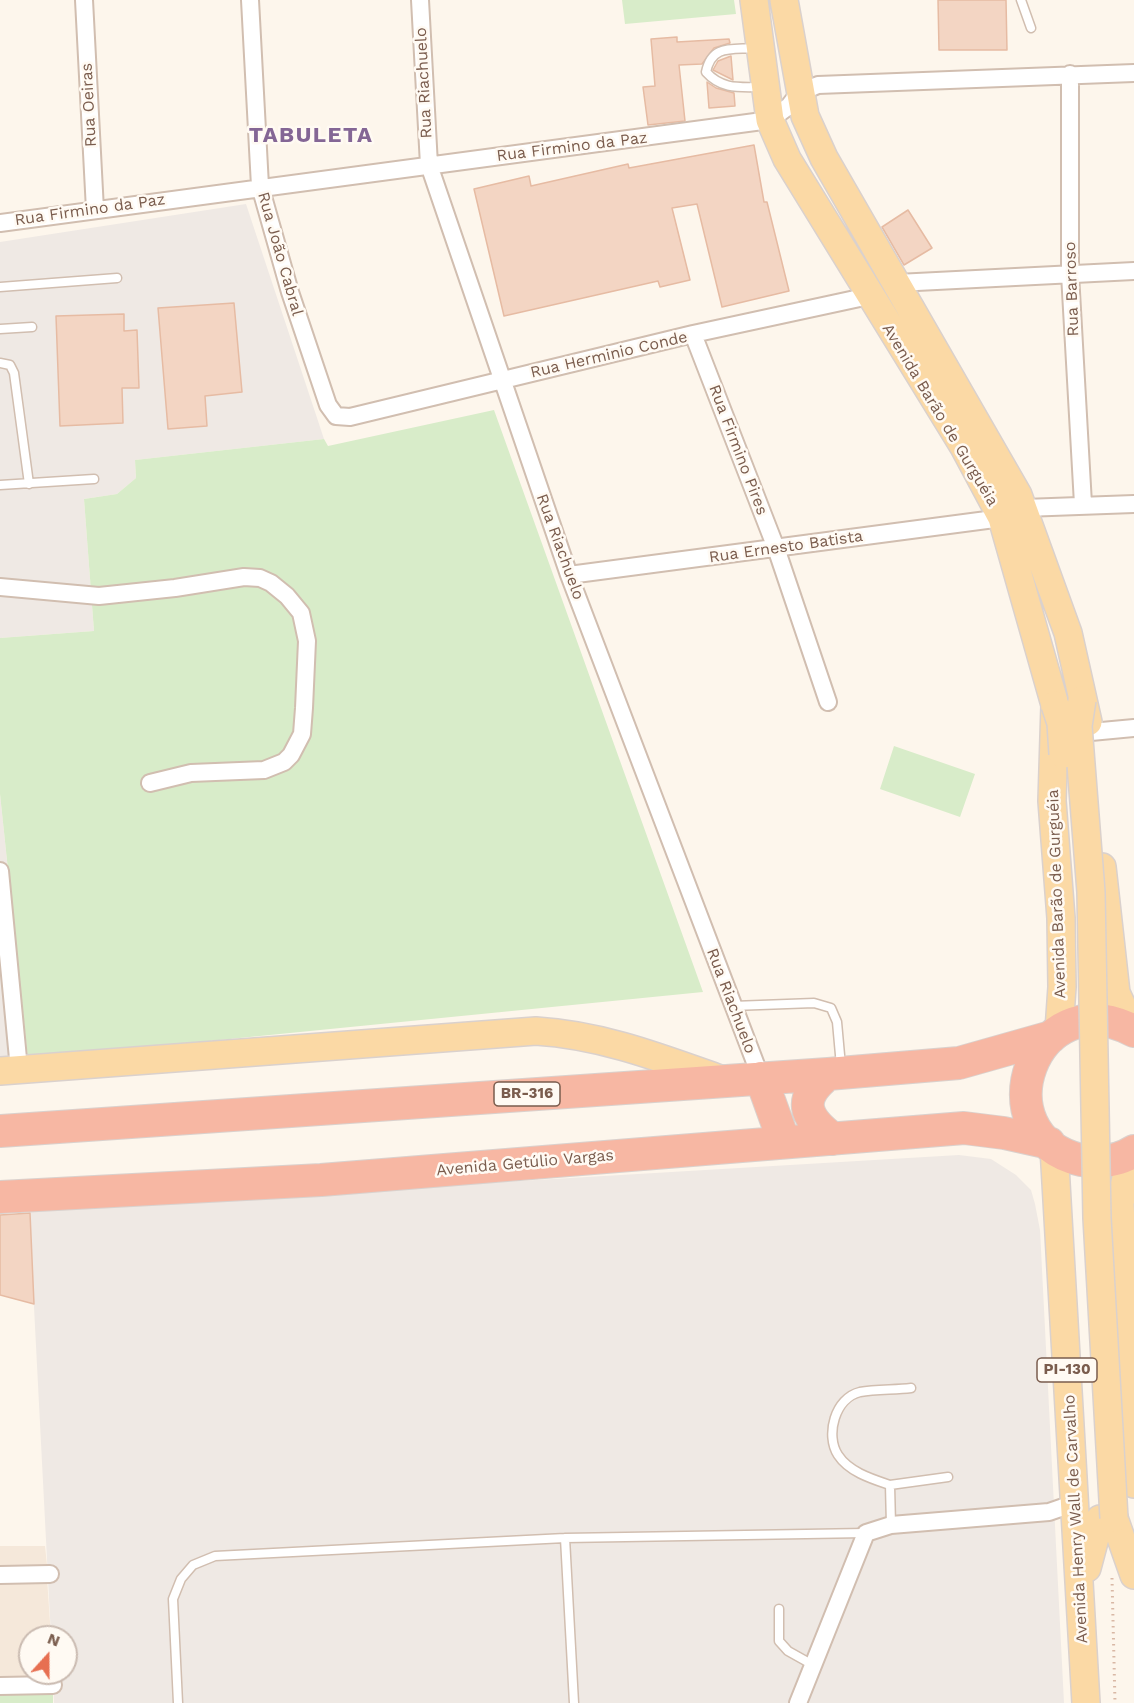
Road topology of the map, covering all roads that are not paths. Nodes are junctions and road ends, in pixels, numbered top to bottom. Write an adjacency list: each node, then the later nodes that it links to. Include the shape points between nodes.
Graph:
1 (84, 0): 17 (street, Rua Oeiras)
2 (250, 0): 16 (street, Rua João Cabral)
3 (420, 0): 15 (street, Rua Riachuelo)
4 (754, 0): 9 (main road, Avenida Barão de Gurguéia)
5 (784, 0): 6 (lane); 13 (main road, Avenida Barão de Gurguéia)
6 (790, 0)
7 (1021, 0): 8 (lane)
8 (1031, 28)
9 (759, 47): 12 (main road, Avenida Barão de Gurguéia); 12 (lane, via 718,51 709,60 706,72 716,83)
10 (1134, 73): 11 (street)
11 (1070, 74): 13 (street, via 818,86); 20 (street, Rua Barroso)
12 (766, 87): 14 (main road, Avenida Barão de Gurguéia)
13 (800, 93): 14 (street); 22 (main road, Avenida Barão de Gurguéia, via 809,127 824,158)
14 (770, 120): 15 (street, Rua Firmino da Paz); 24 (main road, Avenida Barão de Gurguéia, via 787,159)
15 (429, 165): 16 (street, Rua Firmino da Paz); 29 (street, Rua Riachuelo)
16 (260, 186): 17 (street, Rua Firmino da Paz); 30 (street, Rua João Cabral, via 328,405 336,416)
17 (95, 210): 18 (street, Rua Firmino da Paz)
18 (0, 223)
19 (1134, 271): 20 (street)
20 (1070, 274): 22 (street); 34 (street, Rua Barroso)
21 (117, 278): 23 (lane)
22 (897, 283): 36 (main road, Avenida Barão de Gurguéia)
23 (0, 288)
24 (869, 296): 27 (street, Rua Herminio Conde); 36 (main road, Avenida Barão de Gurguéia, via 964,447)
25 (32, 327): 26 (lane)
26 (0, 329)
27 (693, 334): 29 (street, Rua Herminio Conde); 37 (street, Rua Firmino Pires)
28 (0, 363): 32 (lane, via 10,365 14,373)
29 (501, 381): 30 (street, Rua Herminio Conde); 38 (street, Rua Riachuelo)
30 (350, 417)
31 (94, 479): 32 (lane)
32 (29, 484): 33 (lane)
33 (0, 485)
34 (1083, 504): 35 (street, Rua Ernesto Batista); 36 (street, Rua Ernesto Batista)
35 (1134, 504)
36 (1013, 513): 37 (street, Rua Ernesto Batista); 40 (main road, Avenida Barão de Gurguéia, via 1068,633); 42 (main road, Avenida Barão de Gurguéia)
37 (776, 548): 38 (street, Rua Ernesto Batista); 41 (street, Rua Firmino Pires)
38 (569, 575): 47 (street, Rua Riachuelo)
39 (0, 587): 45 (street, via 99,596 260,578 287,596 301,614 307,641 304,708 302,734 291,755 264,770 191,772)
40 (1082, 700): 44 (main road, Avenida Barão de Gurguéia); 65 (main road, bridge, via 1077,726 1091,892)
41 (828, 702)
42 (1055, 705): 49 (main road, Avenida Barão de Gurguéia, via 1052,801 1062,987); 65 (main road, bridge, via 1061,723 1075,885 1082,1153)
43 (1134, 728): 44 (street)
44 (1091, 732): 48 (main road, Avenida Barão de Gurguéia, via 1111,971 1116,993)
45 (150, 783)
46 (0, 871): 50 (street)
47 (732, 1006): 51 (lane, via 814,1003 831,1008 837,1022); 52 (street, Rua Riachuelo)
48 (1134, 1031): 49 (highway, BR-316, via 1096,1020 1071,1024)
49 (1048, 1041): 51 (highway, BR-316, via 959,1063); 57 (highway, via 1026,1079 1026,1102 1033,1124)
50 (10, 1070): 53 (main road, via 536,1031 620,1044)
51 (835, 1074): 52 (highway, BR-316); 55 (highway, via 811,1089 807,1106 814,1124)
52 (761, 1078): 53 (highway, BR-316); 56 (highway)
53 (724, 1080): 54 (highway, BR-316)
54 (0, 1131)
55 (832, 1139): 56 (highway, Avenida Getúlio Vargas); 57 (highway, Avenida Getúlio Vargas, via 964,1128)
56 (784, 1142): 59 (highway, Avenida Getúlio Vargas, via 321,1180)
57 (1051, 1145): 58 (highway, Avenida Getúlio Vargas, via 1071,1157 1092,1162); 64 (main road, Avenida Henry Wall de Carvalho / PI-130)
58 (1133, 1152): 62 (main road, via 1120,1203)
59 (0, 1197)
60 (911, 1389): 63 (lane, via 857,1393 838,1409 832,1432 838,1455 857,1473)
61 (948, 1477): 63 (lane)
62 (1134, 1484)
63 (890, 1485): 66 (lane)
64 (1075, 1503): 66 (street, via 1049,1512); 72 (main road, Avenida Henry Wall de Carvalho / PI-130)
65 (1107, 1518): 69 (main road); 72 (main road)
66 (891, 1525): 67 (street)
67 (866, 1533): 68 (lane); 74 (street)
68 (565, 1538): 77 (lane, via 207,1558 184,1575 173,1599); 78 (lane)
69 (1123, 1571)
70 (50, 1574): 71 (street)
71 (0, 1575)
72 (1080, 1592): 80 (main road, Avenida Henry Wall de Carvalho / PI-130)
73 (779, 1609): 74 (lane, via 779,1641)
74 (813, 1665): 79 (street)
75 (26, 1685): 76 (street)
76 (0, 1686)
77 (178, 1703)
78 (574, 1703)
79 (798, 1703)
80 (1086, 1703)

